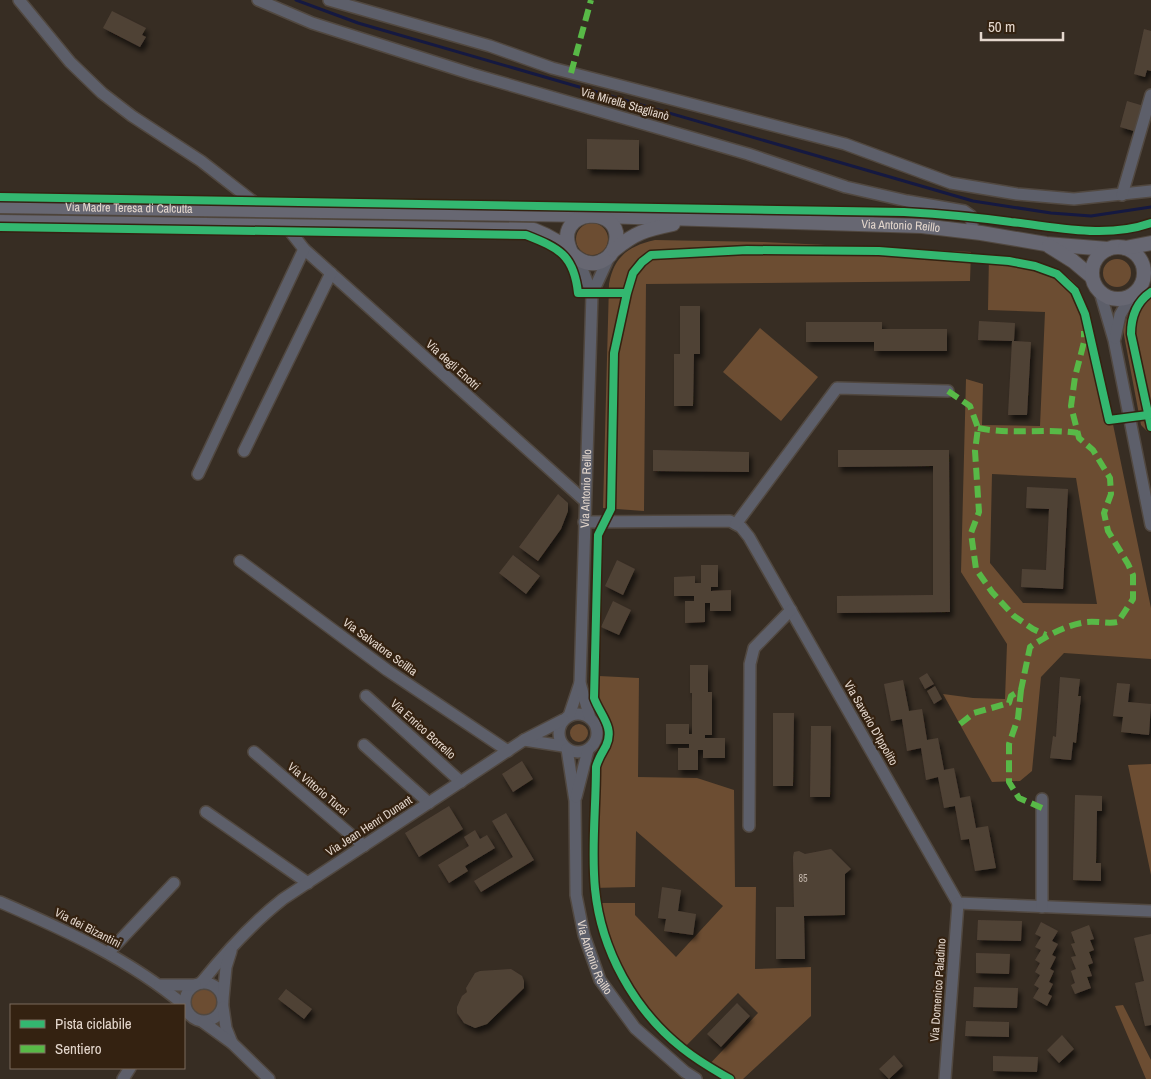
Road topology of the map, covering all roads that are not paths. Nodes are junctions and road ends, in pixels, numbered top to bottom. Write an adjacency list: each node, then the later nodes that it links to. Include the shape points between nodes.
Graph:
1 (19, 0): 8 (street, via 70,62 102,93 201,161)
2 (258, 0): 13 (street, Via Mirella Staglianò, via 312,23 472,74 748,154 846,187 964,211 971,216)
3 (330, 0): 6 (street, via 490,46 552,68 844,144 951,183 1074,199)
4 (1151, 95): 6 (street)
5 (1151, 191): 6 (street)
6 (1122, 195)
7 (0, 206): 8 (main road, Via Madre Teresa di Calcutta)
8 (264, 210): 9 (main road, Via Madre Teresa di Calcutta)
9 (593, 216): 10 (main road, Via Antonio Reillo); 19 (main road, via 608,220 613,226 616,243); 20 (main road, via 579,218 569,231 568,247)
10 (693, 220): 13 (main road, Via Antonio Reillo, via 922,226); 19 (main road, Via Antonio Reillo, via 645,230 630,237)
11 (0, 222): 12 (main road, Via Madre Teresa di Calcutta)
12 (286, 226): 17 (street, Via degli Enotri); 20 (main road, Via Madre Teresa di Calcutta, via 534,230 548,236)
13 (973, 232): 15 (main road, Via Antonio Reillo)
14 (1151, 243): 16 (main road)
15 (1046, 244): 18 (main road, Via Antonio Reillo); 22 (main road, Via Antonio Reillo)
16 (1125, 248): 18 (main road); 23 (main road, via 1139,258)
17 (304, 249): 21 (street, Via degli Enotri); 30 (street)
18 (1108, 250): 22 (main road, via 1095,261)
19 (611, 254): 20 (main road, via 594,264); 25 (street, Via Antonio Reillo)
20 (575, 257): 25 (street, Via Antonio Reillo)
21 (331, 273): 29 (street); 31 (street, Via degli Enotri)
22 (1092, 277): 24 (main road)
23 (1146, 278): 26 (main road)
24 (1100, 292): 26 (main road, via 1115,299); 27 (street)
25 (592, 294): 31 (street, Via Antonio Reillo)
26 (1131, 296): 27 (street, via 1120,315)
27 (1114, 340): 34 (street)
28 (948, 391): 33 (street, via 837,388)
29 (244, 451)
30 (198, 474)
31 (585, 501): 32 (street, Via Antonio Reillo)
32 (584, 522): 33 (street, via 730,521); 37 (street, Via Antonio Reillo)
33 (736, 524): 36 (street, Via Saverio D'Ippolito, via 749,536)
34 (1151, 525)
35 (240, 561): 45 (street, Via Salvatore Scillìa, via 387,670)
36 (791, 610): 52 (street, via 754,648 750,664); 57 (street, Via Saverio D'Ippolito)
37 (580, 684): 39 (street, Via Antonio Reillo); 40 (street, Via Antonio Reillo)
38 (366, 696): 47 (street, Via Enrico Borrello)
39 (566, 718): 40 (street, via 579,714); 41 (street, Via Jean Henri Dunant); 43 (street, via 558,733)
40 (590, 718): 44 (street, via 597,734)
41 (524, 740): 43 (street); 45 (street, Via Jean Henri Dunant)
42 (364, 745): 50 (street)
43 (565, 748): 44 (street, via 578,753); 49 (street, Via Antonio Reillo)
44 (588, 750): 49 (street, Via Antonio Reillo)
45 (508, 751): 47 (street, Via Jean Henri Dunant)
46 (254, 752): 53 (street, Via Vittorio Tucci)
47 (462, 782): 50 (street, Via Jean Henri Dunant)
48 (1042, 799): 58 (street)
49 (575, 801): 71 (street, Via Antonio Reillo, via 576,895 584,935 600,980 635,1028)
50 (429, 803): 53 (street, Via Jean Henri Dunant)
51 (206, 812): 55 (street)
52 (749, 826)
53 (364, 846): 55 (street, Via Jean Henri Dunant)
54 (174, 883): 61 (street)
55 (308, 883): 60 (street, Via Jean Henri Dunant, via 283,899)
56 (0, 902): 61 (street, Via dei Bizantini)
57 (958, 903): 58 (street); 72 (street, Via Domenico Paladino)
58 (1042, 907): 59 (street)
59 (1151, 911)
60 (234, 942): 62 (street, Via Jean Henri Dunant); 64 (street, Via Jean Henri Dunant, via 226,967)
61 (108, 952): 63 (street, Via dei Bizantini)
62 (198, 984): 63 (street); 64 (street, via 207,983 218,989); 66 (street)
63 (160, 985): 65 (street, Via dei Bizantini)
64 (223, 1003): 68 (street, via 216,1018); 69 (street, via 226,1028)
65 (181, 1004)
66 (184, 1004)
67 (185, 1008): 68 (street)
68 (203, 1022): 69 (street)
69 (232, 1043): 70 (street)
70 (269, 1079)
71 (696, 1079)
72 (945, 1079)

